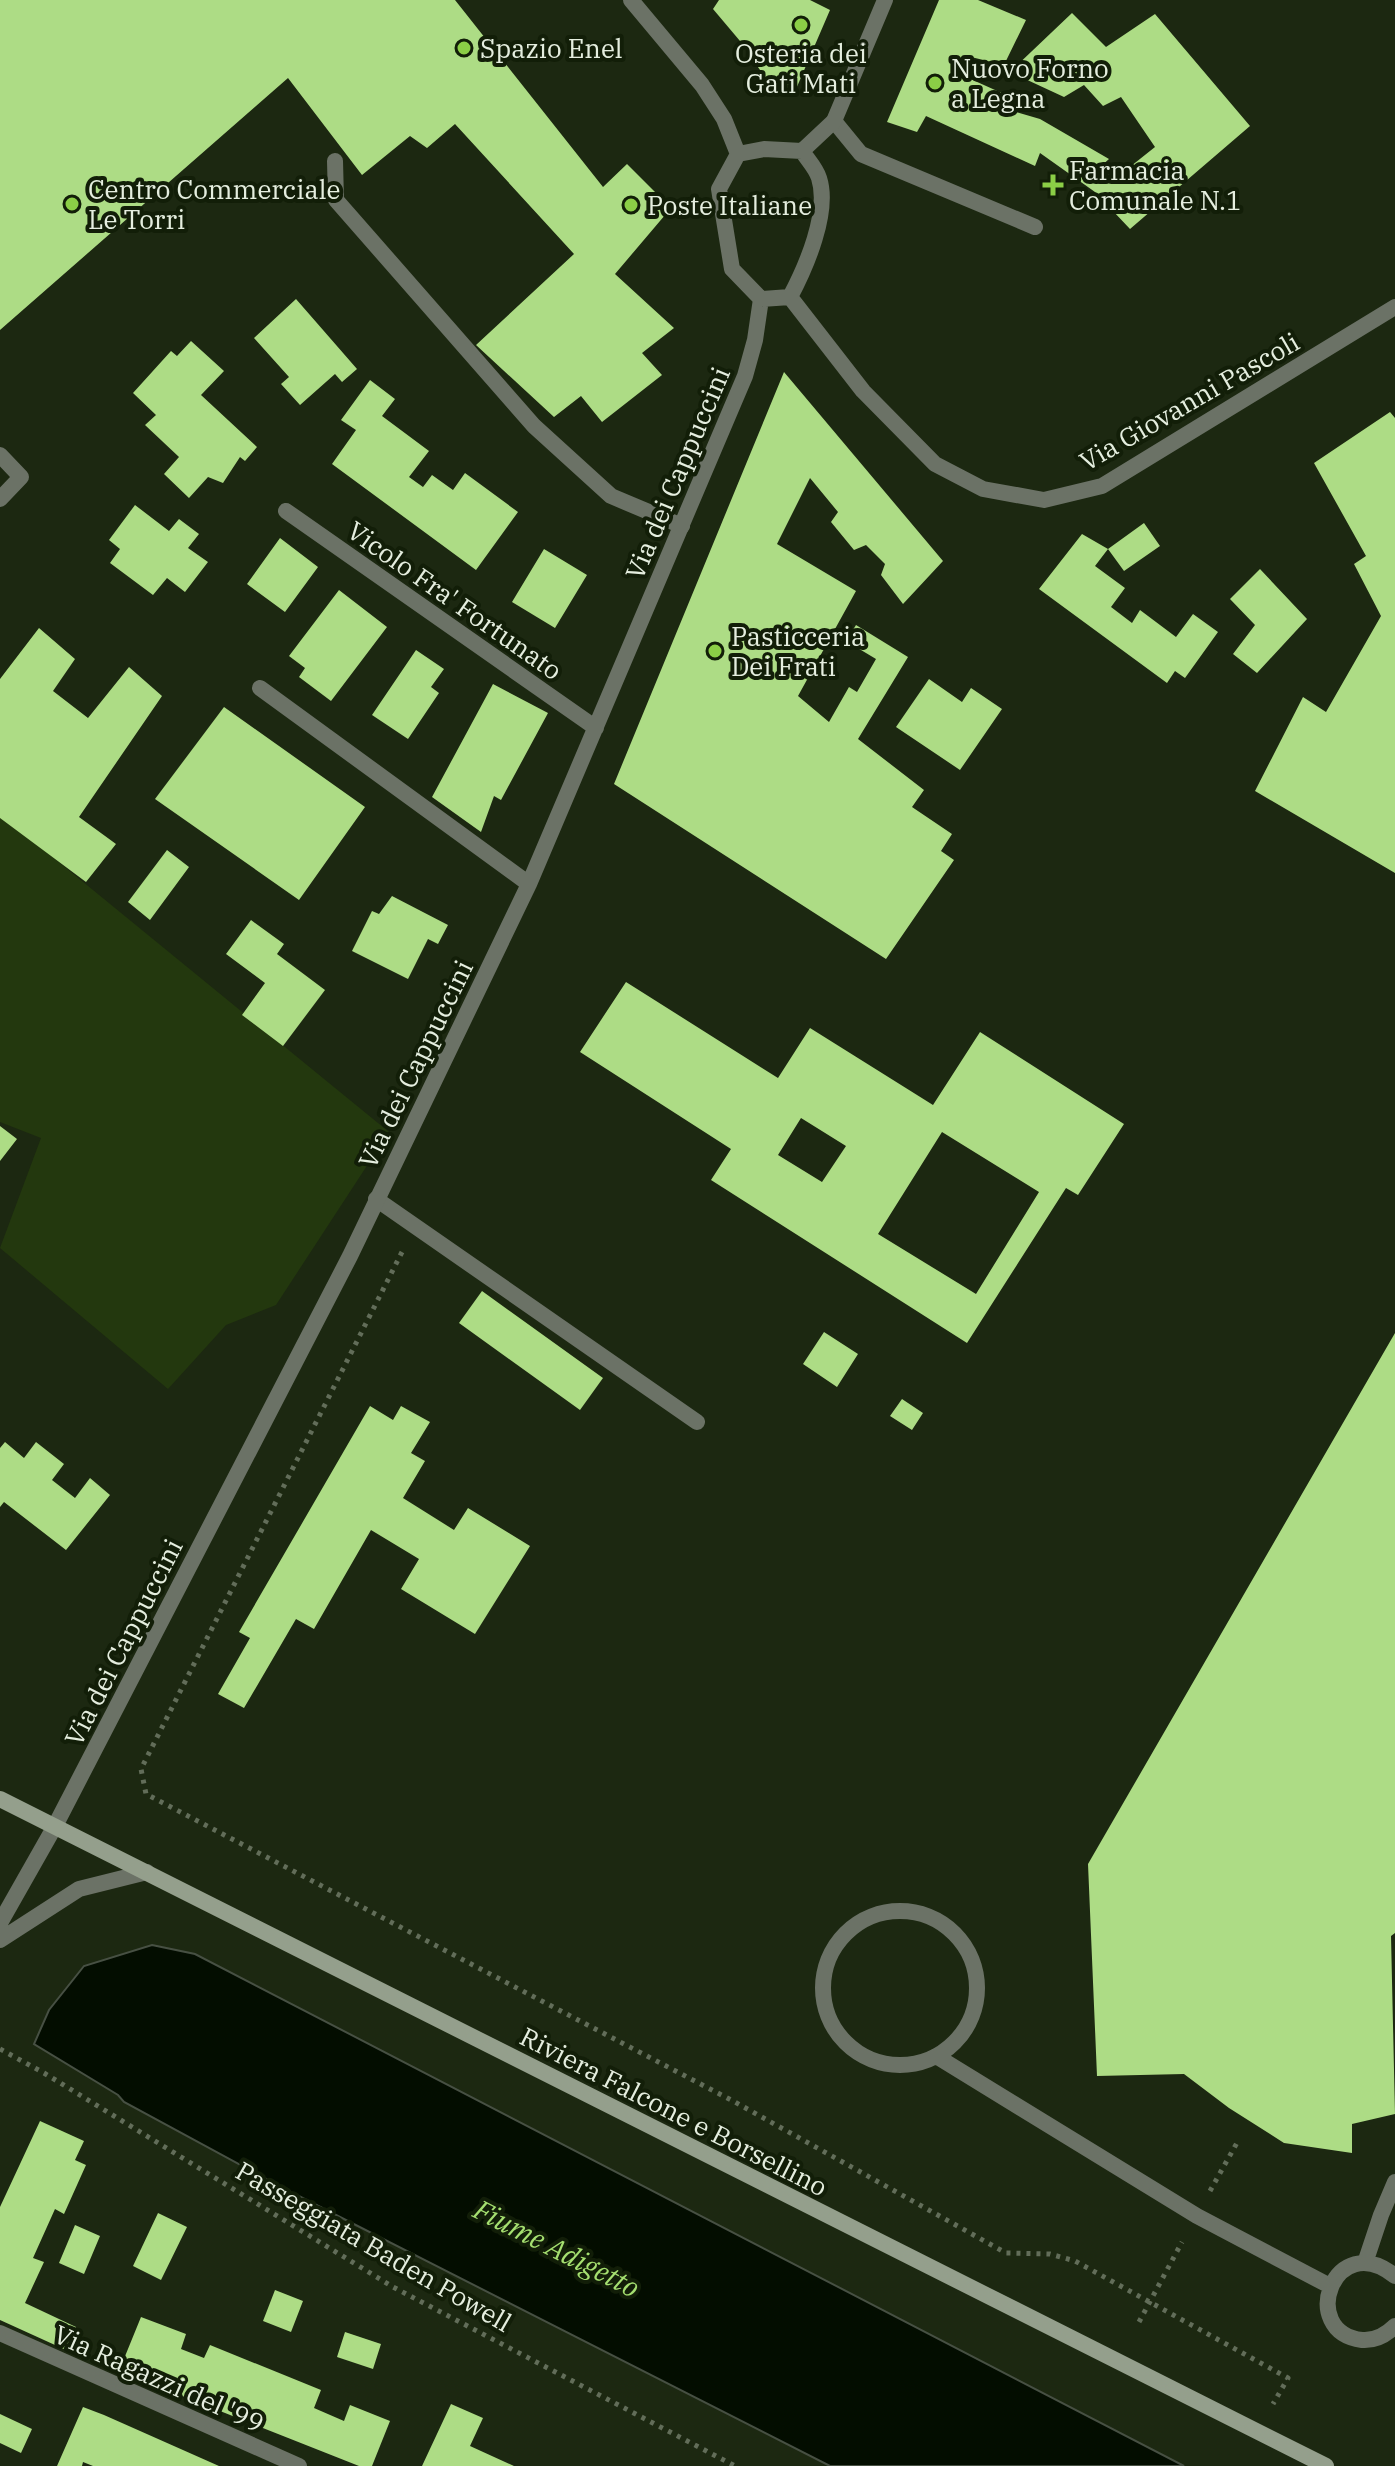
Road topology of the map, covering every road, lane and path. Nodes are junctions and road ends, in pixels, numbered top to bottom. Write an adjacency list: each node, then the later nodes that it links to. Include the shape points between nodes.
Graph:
1 (631, 0): 5 (street, via 702,85)
2 (885, 0): 3 (street)
3 (834, 121): 4 (street); 7 (street, via 861,154)
4 (802, 151): 5 (street); 8 (street, via 819,177 821,208 805,269)
5 (738, 154): 9 (street, via 719,189 732,269)
6 (335, 161): 14 (street, via 336,200 534,426 611,496)
7 (1035, 227)
8 (790, 297): 9 (street); 10 (street, Via Giovanni Pascoli, via 863,391 935,464 983,489 1044,500 1102,486)
9 (761, 299): 14 (street, Via dei Cappuccini, via 745,376)
10 (1395, 307)
11 (0, 455): 12 (street, via 21,477)
12 (0, 499)
13 (286, 511): 16 (street, Vicolo Fra' Fortunato)
14 (682, 526): 16 (street, Via dei Cappuccini)
15 (260, 688): 17 (street)
16 (596, 728): 17 (street, Via dei Cappuccini)
17 (529, 884): 18 (street, Via dei Cappuccini)
18 (376, 1199): 19 (street); 22 (street, Via dei Cappuccini)
19 (415, 1227): 20 (street); 34 (path, via 141,1769 146,1794 733,2101 1006,2253 1050,2254 1075,2261 1288,2378)
20 (697, 1422)
21 (0, 1799): 22 (main road, Riviera Falcone e Borsellino)
22 (55, 1826): 23 (main road, Riviera Falcone e Borsellino); 24 (street, Via dei Cappuccini)
23 (147, 1872): 25 (street, via 79,1889); 34 (main road, Riviera Falcone e Borsellino)
24 (0, 1923)
25 (0, 1940)
26 (0, 2049): 36 (path, Passeggiata Baden Powell, via 393,2287)
27 (936, 2056): 27 (street, via 956,2042 977,1999 968,1951 934,1918 910,1911 863,1919 844,1934 822,1977 831,2024 865,2058 889,2065); 31 (street, via 1197,2216)
28 (1395, 2182): 29 (street)
29 (1365, 2263): 30 (street); 31 (street, via 1348,2267)
30 (1395, 2276)
31 (1330, 2286): 32 (street, via 1328,2310 1341,2332 1365,2340)
32 (1395, 2326)
33 (0, 2333): 35 (street, Via Ragazzi del '99)
34 (1258, 2432): 37 (main road, Riviera Falcone e Borsellino)
35 (299, 2466)
36 (735, 2466)
37 (1326, 2466)

